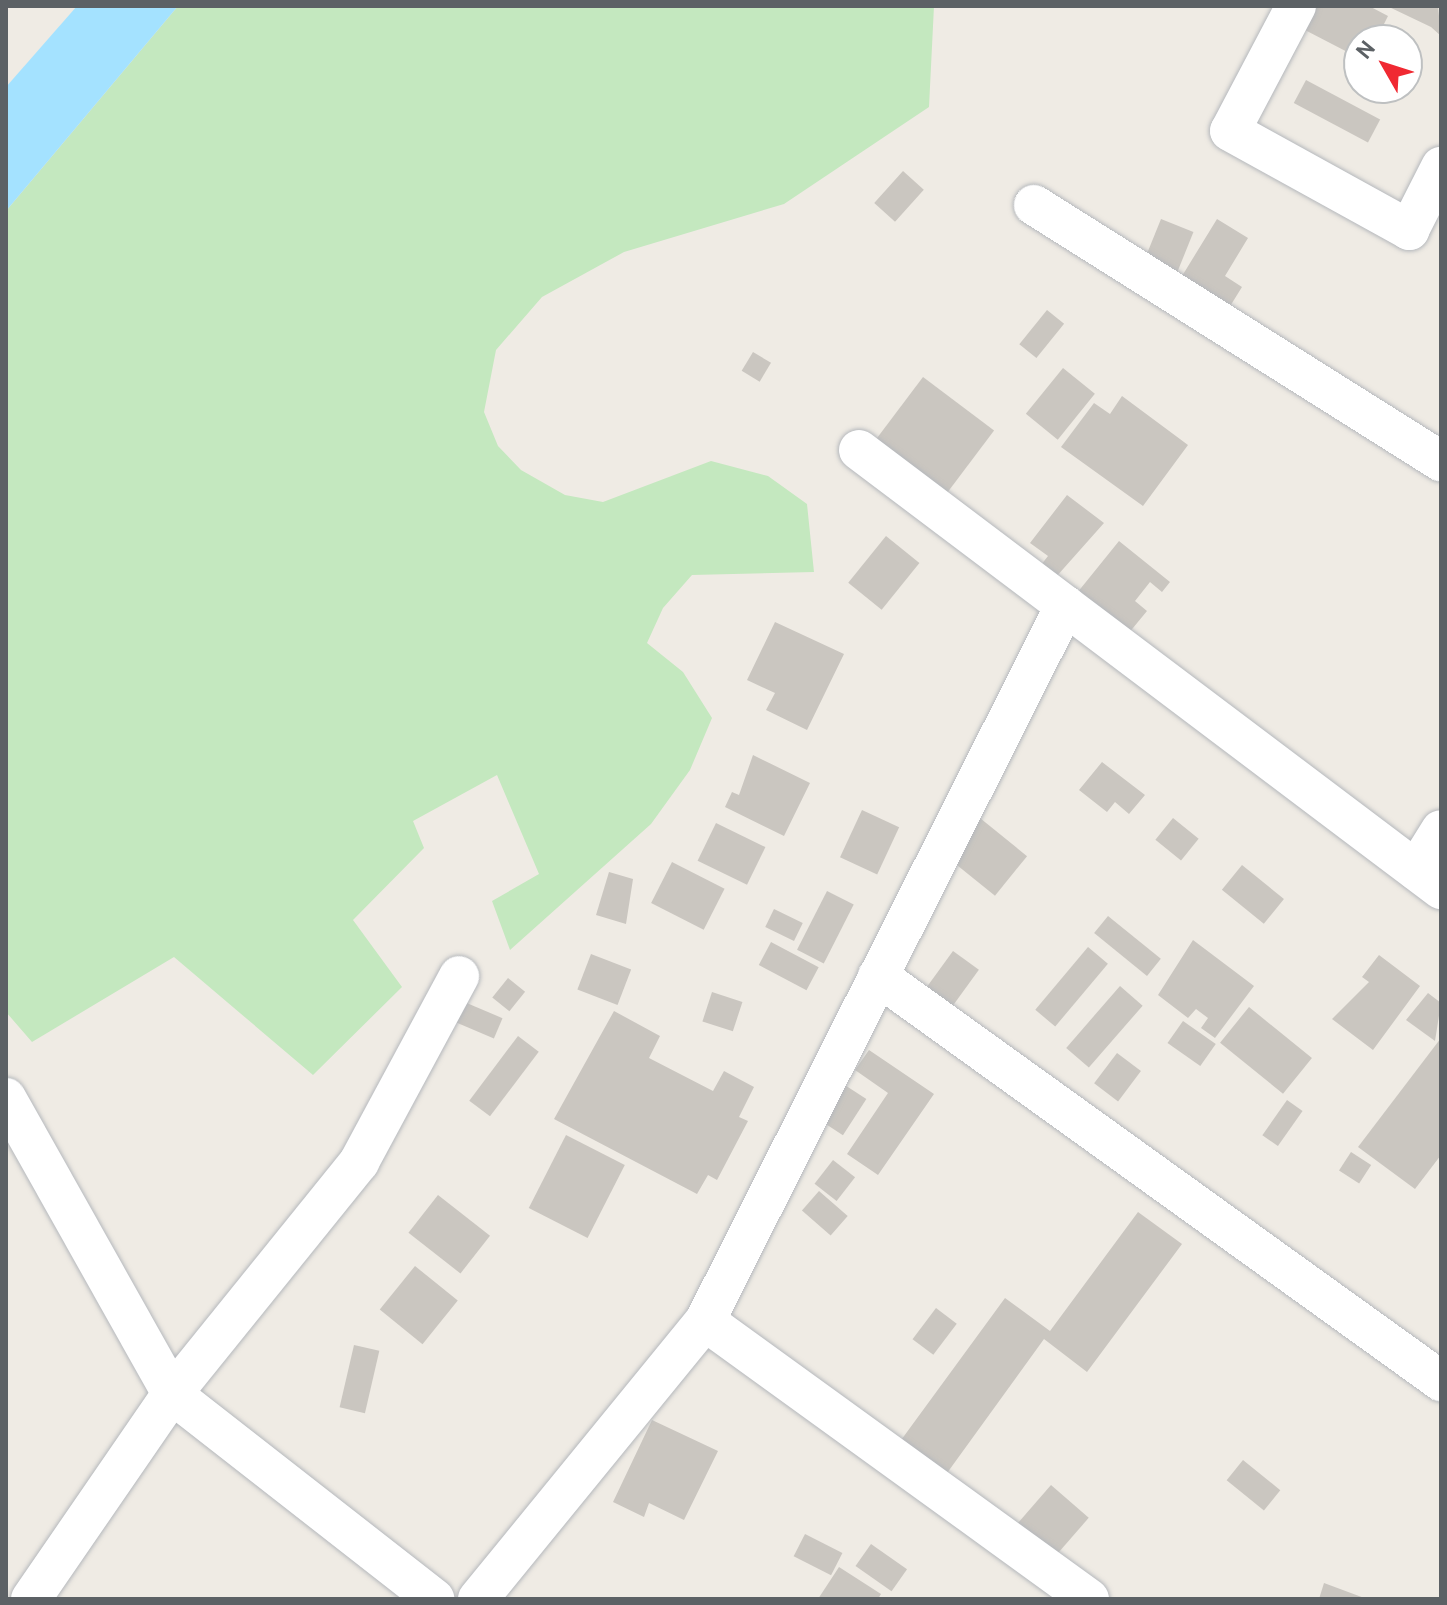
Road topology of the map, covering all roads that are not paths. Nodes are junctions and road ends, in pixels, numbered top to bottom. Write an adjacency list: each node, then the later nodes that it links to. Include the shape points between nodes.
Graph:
1 (1296, 6): 2 (street, via 1230,131 1409,230)
2 (1441, 167)
3 (1034, 205): 5 (street)
4 (859, 450): 6 (street)
5 (1441, 461)
6 (1065, 606): 8 (street); 10 (street)
7 (1441, 830): 8 (street)
8 (1428, 880)
9 (459, 976): 14 (street, via 359,1162)
10 (878, 976): 12 (street); 13 (street)
11 (6, 1098): 14 (street)
12 (705, 1321): 17 (street); 18 (street)
13 (1441, 1381)
14 (172, 1394): 15 (street); 16 (street)
15 (31, 1599)
16 (434, 1599)
17 (478, 1599)
18 (1089, 1599)

